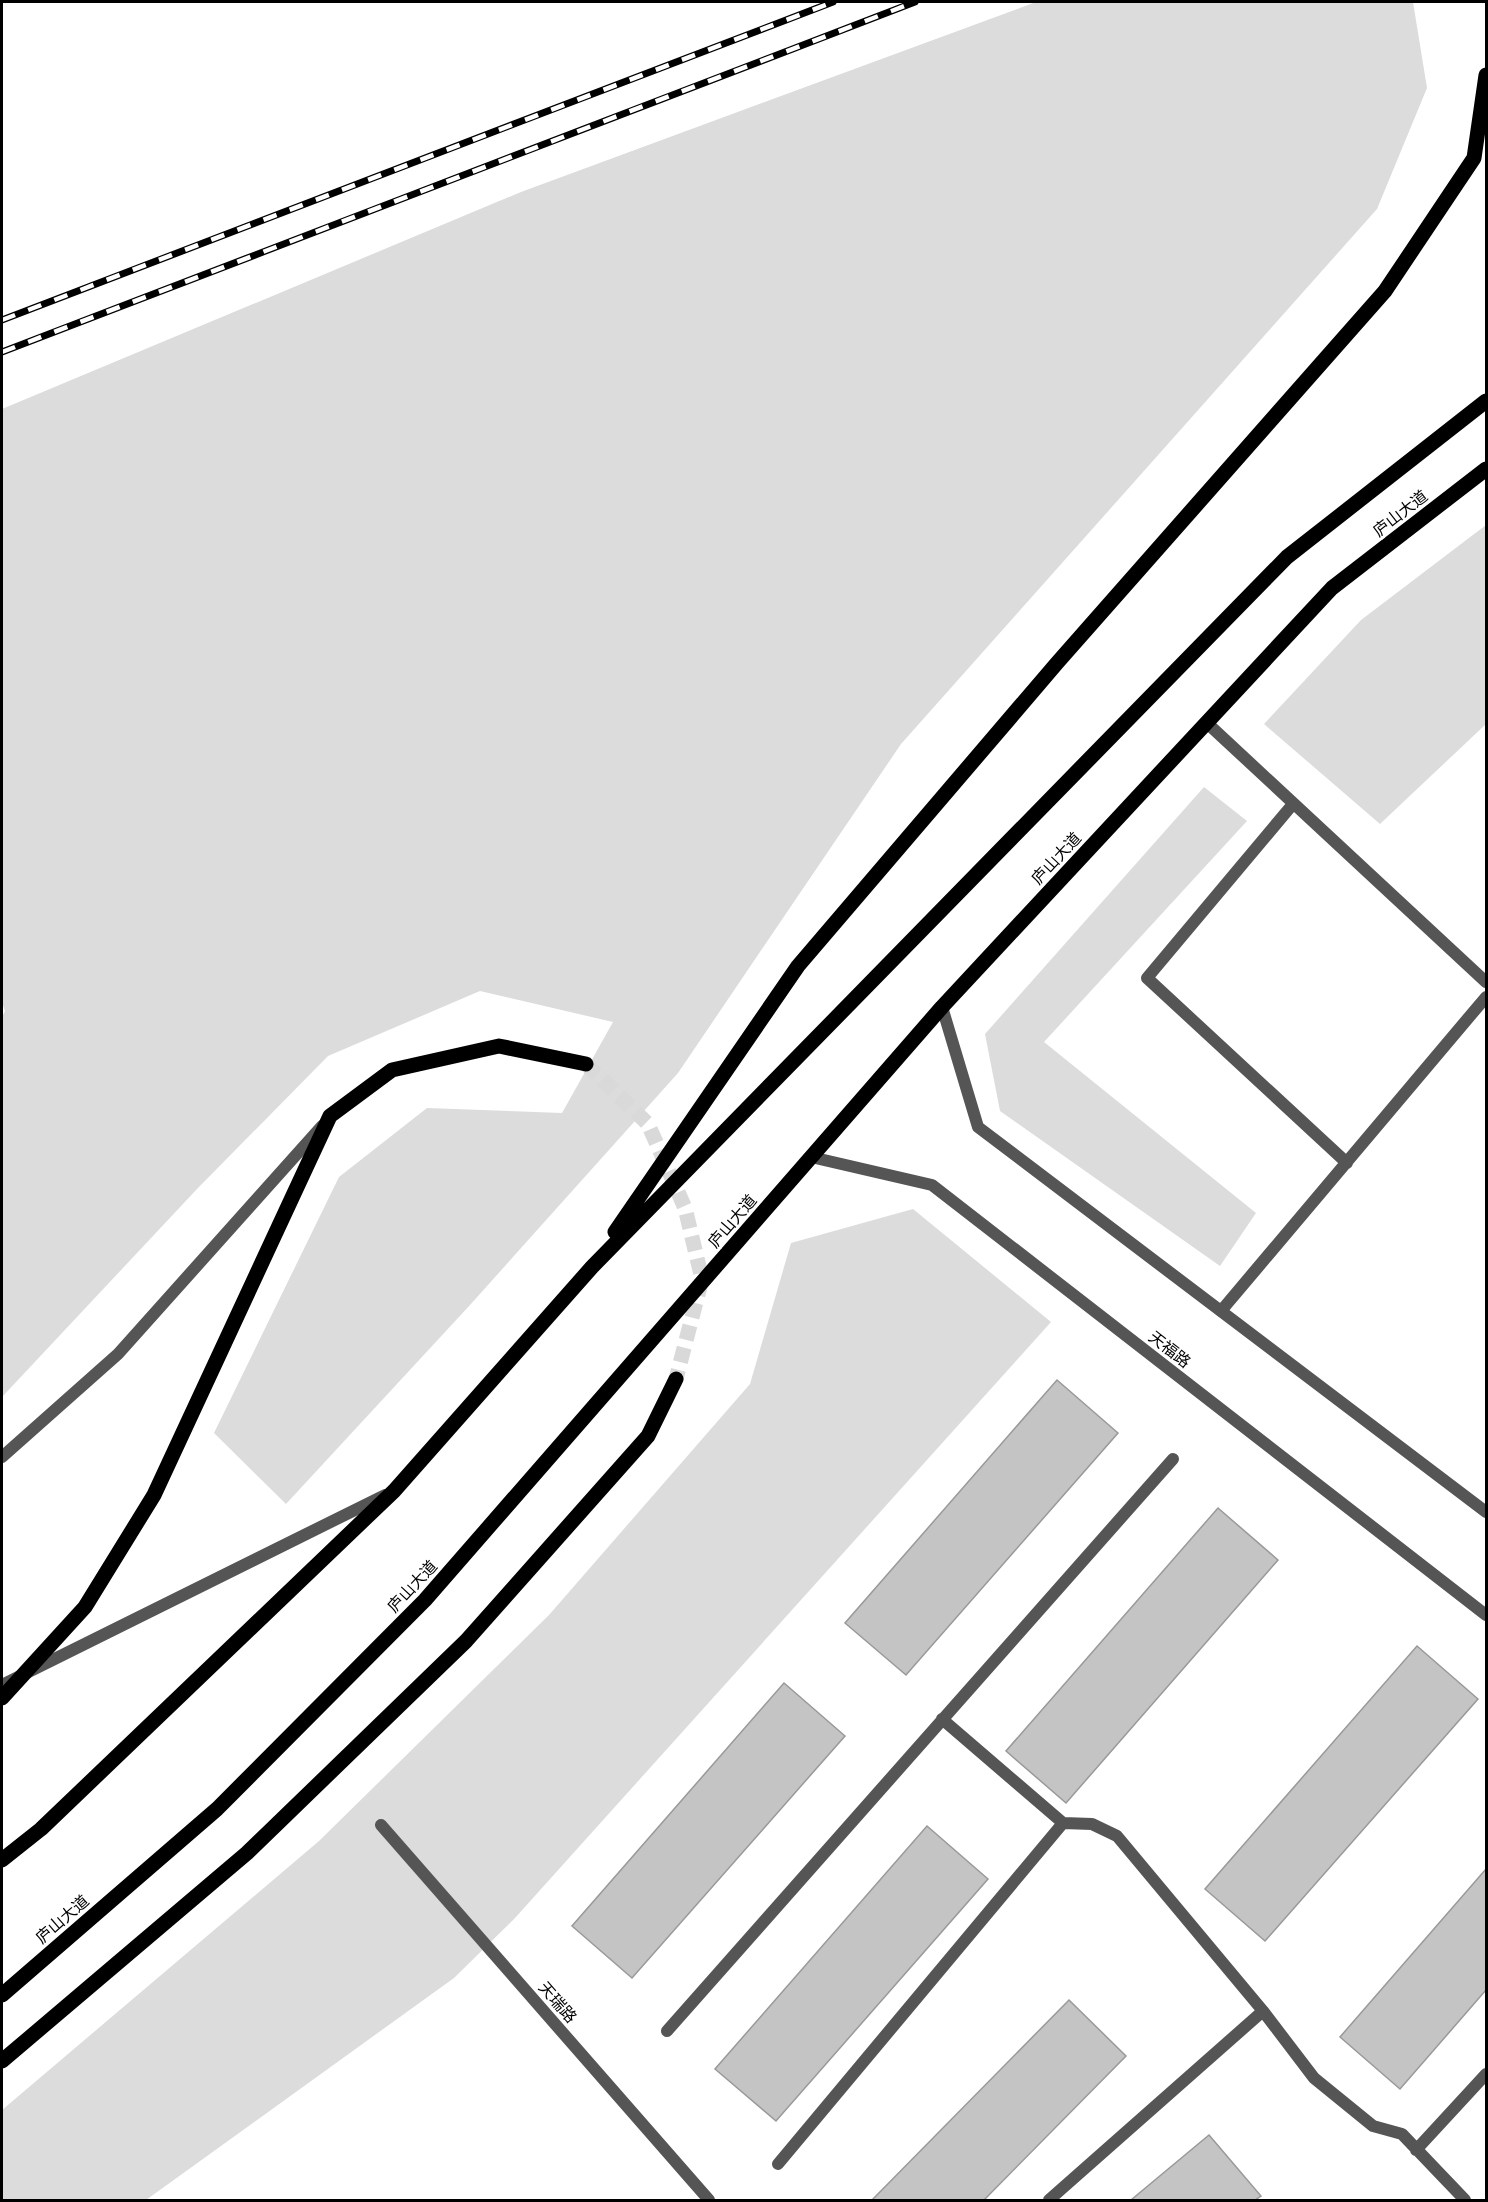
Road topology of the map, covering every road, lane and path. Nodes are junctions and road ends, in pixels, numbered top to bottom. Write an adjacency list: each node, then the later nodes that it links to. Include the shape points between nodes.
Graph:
1 (1486, 75): 13 (main road, via 1474,158 1385,291 1057,663 798,966)
2 (1486, 401): 13 (main road, via 1287,557)
3 (1486, 469): 4 (main road, 庐山大道, via 1332,588)
4 (1207, 723): 5 (street); 8 (main road, 庐山大道)
5 (1293, 804): 6 (street); 12 (street, via 1147,978)
6 (1486, 982)
7 (1486, 997): 12 (street)
8 (942, 1007): 11 (main road, 庐山大道); 14 (street, via 978,1127)
9 (586, 1064): 10 (main road, via 498,1046 392,1070)
10 (330, 1116): 16 (street, via 118,1354); 22 (main road, via 154,1495 85,1607)
11 (811, 1157): 20 (street, 天福路, via 932,1185); 27 (main road, 庐山大道, via 425,1600 217,1809)
12 (1347, 1163): 14 (street)
13 (592, 1267): 18 (main road)
14 (1221, 1311): 19 (street)
15 (676, 1379): 30 (main road, via 648,1436 466,1641 247,1853)
16 (2, 1457)
17 (1173, 1459): 23 (street)
18 (394, 1491): 21 (street); 26 (main road, via 41,1829)
19 (1486, 1512)
20 (1486, 1615)
21 (2, 1685)
22 (2, 1698)
23 (942, 1719): 24 (street); 29 (street)
24 (1063, 1823): 28 (street, via 1092,1824 1117,1836); 33 (street)
25 (381, 1825): 34 (street, 天瑞路)
26 (2, 1860)
27 (2, 1995)
28 (1263, 2011): 32 (street, via 1314,2078 1373,2126 1402,2134); 35 (street)
29 (667, 2031)
30 (2, 2061)
31 (1486, 2074): 32 (street)
32 (1416, 2150): 36 (street)
33 (778, 2164)
34 (709, 2200)
35 (1049, 2200)
36 (1465, 2200)

